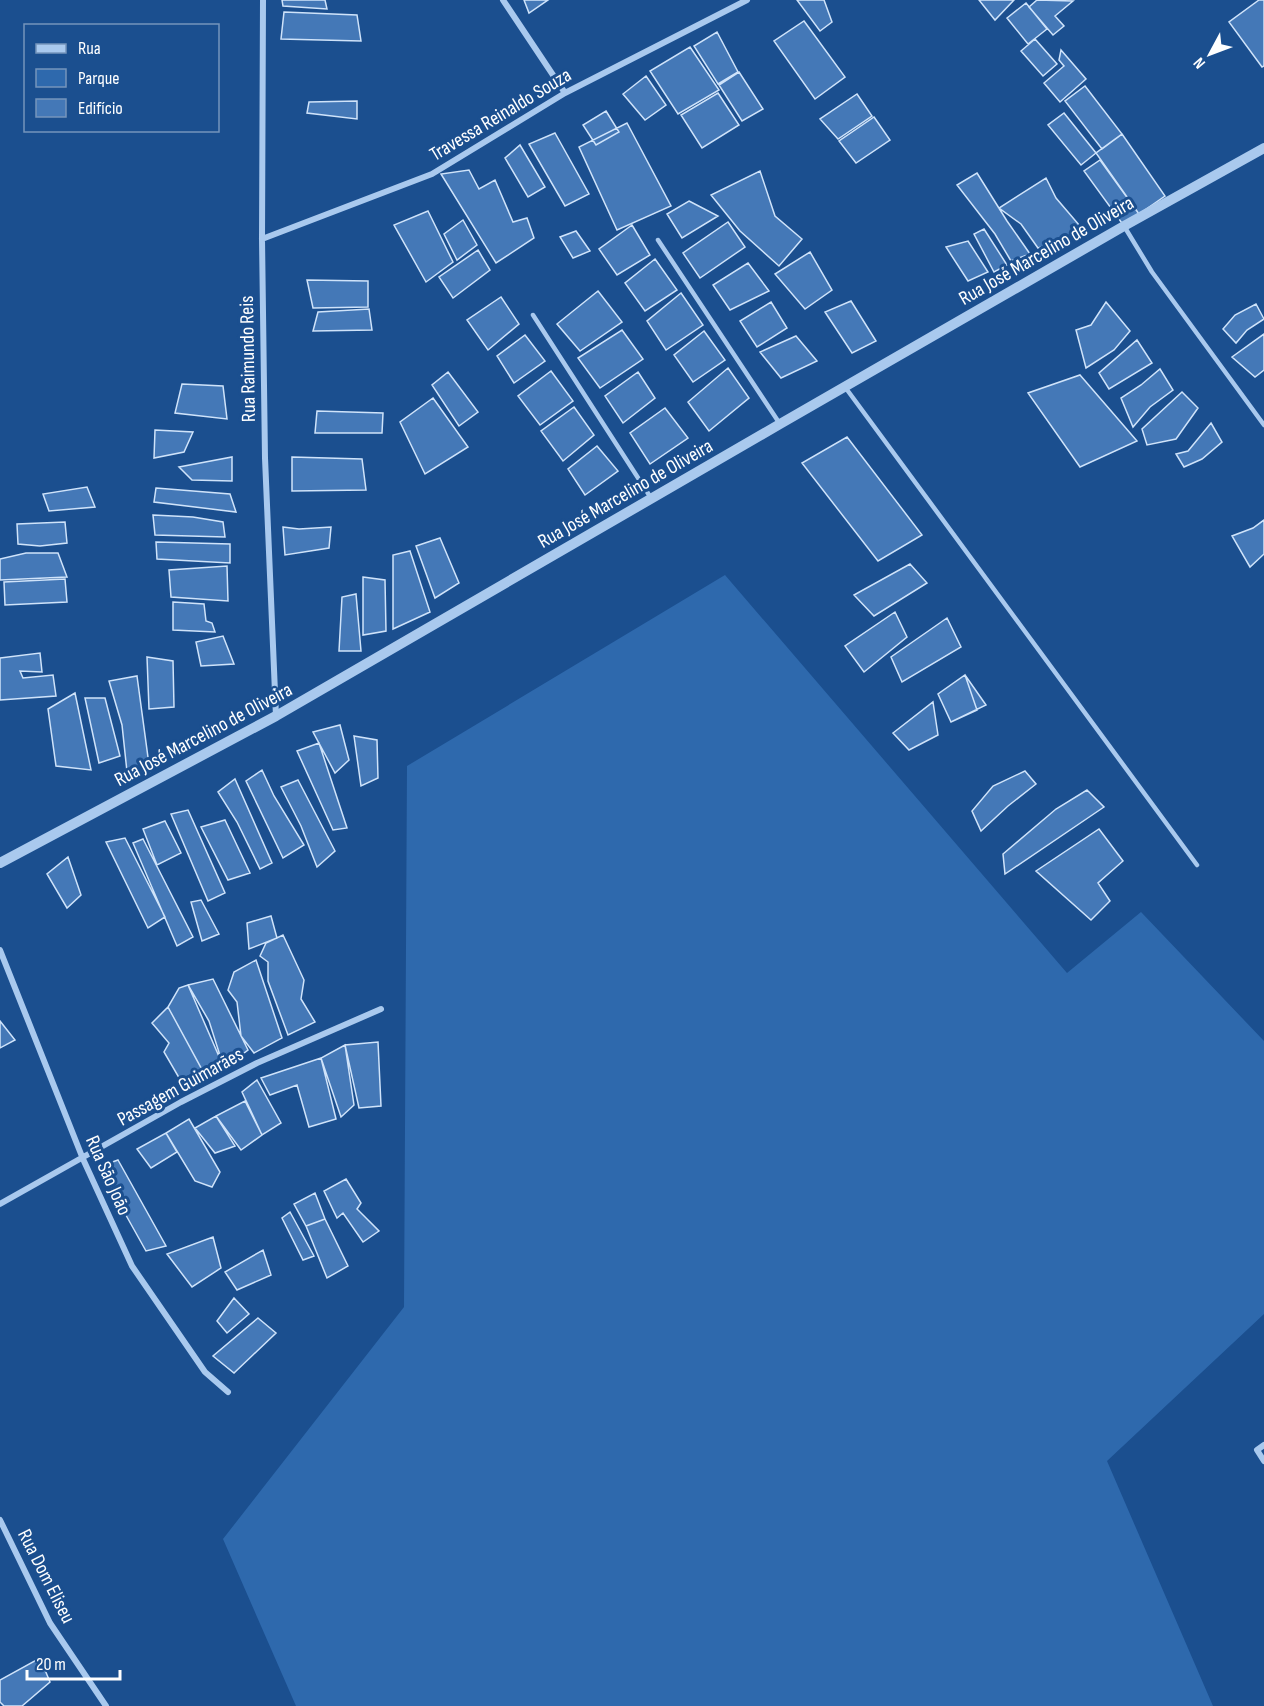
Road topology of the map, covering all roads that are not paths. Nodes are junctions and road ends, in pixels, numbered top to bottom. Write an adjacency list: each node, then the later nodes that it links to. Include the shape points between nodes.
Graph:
1 (263, 0): 7 (street, Rua Raimundo Reis)
2 (503, 0): 4 (street)
3 (747, 0): 4 (street, Travessa Reinaldo Souza)
4 (565, 93): 7 (street, Travessa Reinaldo Souza, via 432,174)
5 (1264, 148): 6 (street, Rua José Marcelino de Oliveira)
6 (1124, 226): 10 (street, Rua José Marcelino de Oliveira); 12 (lane, via 1152,272)
7 (262, 239): 14 (street, Rua Raimundo Reis, via 264,458)
8 (658, 240): 11 (lane)
9 (532, 315): 13 (lane)
10 (845, 387): 11 (street, Rua José Marcelino de Oliveira); 16 (lane)
11 (780, 424): 13 (street, Rua José Marcelino de Oliveira)
12 (1264, 425)
13 (651, 498): 14 (street, Rua José Marcelino de Oliveira)
14 (276, 716): 15 (street, Rua José Marcelino de Oliveira)
15 (0, 863)
16 (1197, 865)
17 (0, 950): 19 (street, Rua São João)
18 (381, 1009): 19 (street, Passagem Guimarães, via 257,1063)
19 (83, 1159): 20 (street, Passagem Guimarães); 21 (street, Rua São João, via 132,1266 205,1372)
20 (0, 1204)
21 (228, 1392)
22 (1264, 1445): 23 (street, via 1257,1450)
23 (1264, 1461)
24 (0, 1520): 25 (street, Rua Dom Eliseu, via 50,1623)
25 (106, 1706)

